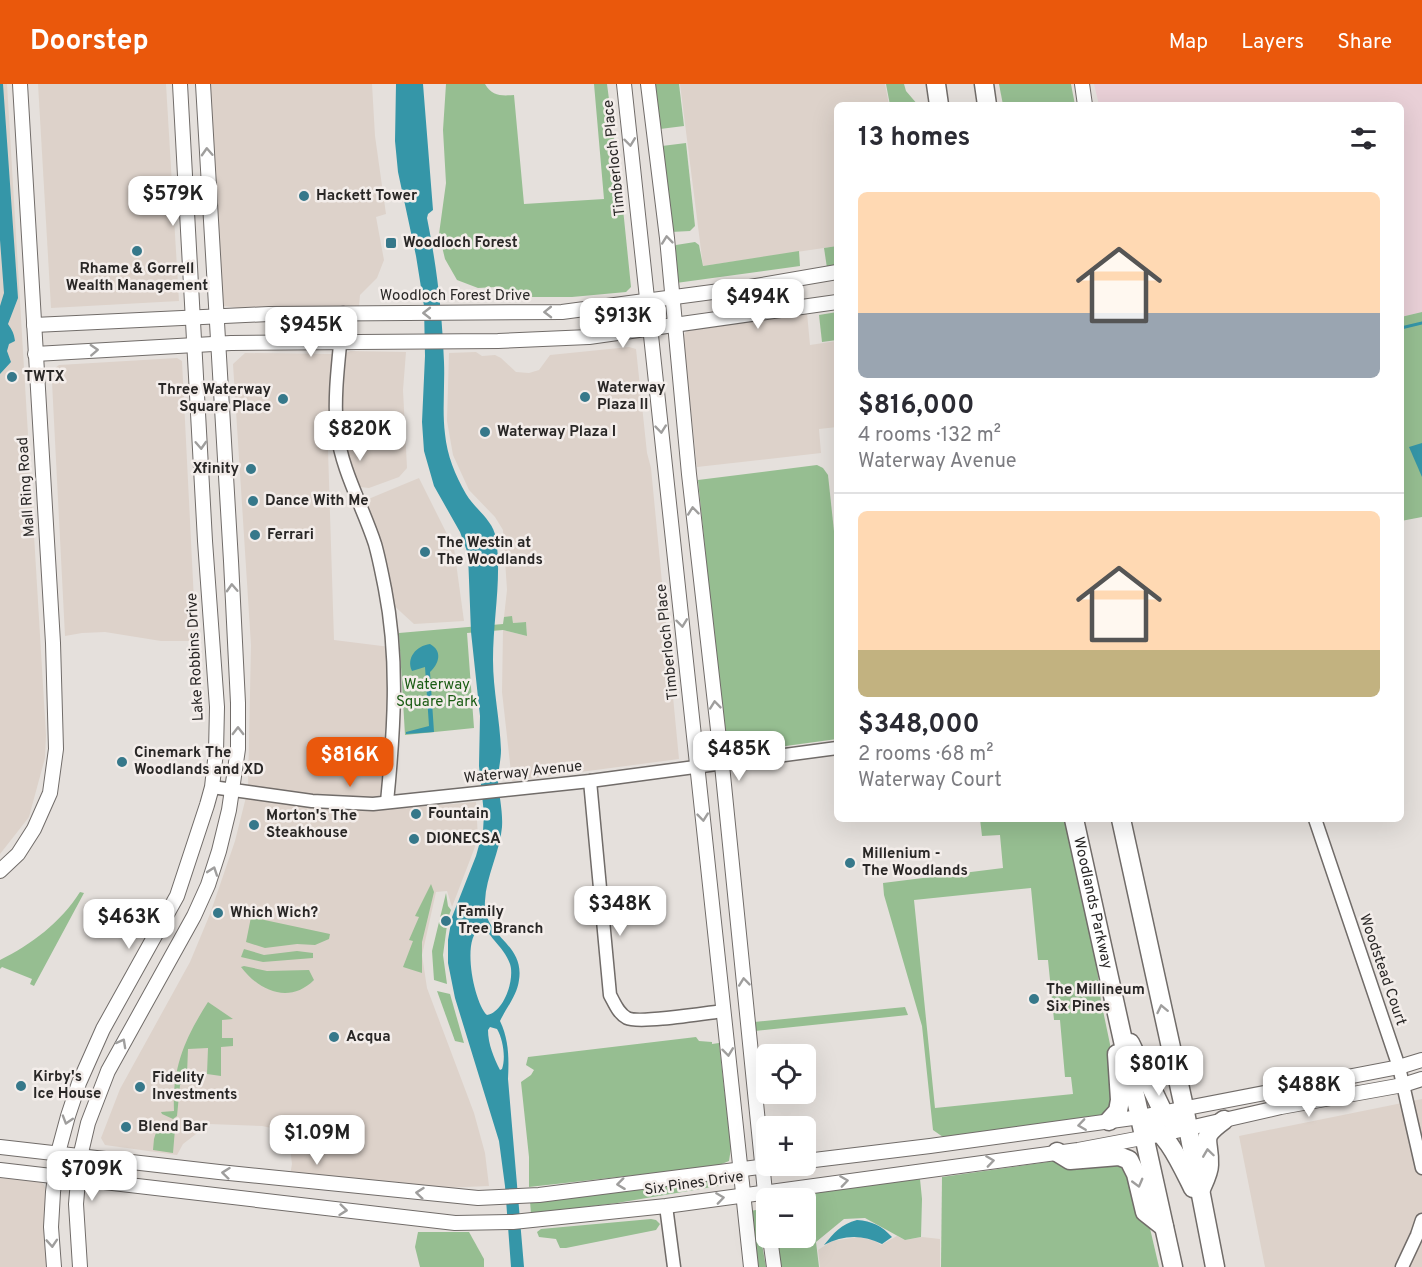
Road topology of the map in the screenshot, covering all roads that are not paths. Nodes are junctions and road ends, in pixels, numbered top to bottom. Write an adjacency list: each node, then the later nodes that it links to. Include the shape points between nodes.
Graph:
1 (20, 84): 21 (street, Mall Ring Road)
2 (180, 84): 12 (street, Lake Robbins Drive)
3 (203, 84): 13 (street, one-way to 3)
4 (624, 84): 16 (street, Timberloch Place, one-way to 16)
5 (648, 84): 15 (street, one-way to 5)
6 (936, 84): 9 (main road)
7 (984, 84): 10 (main road)
8 (1082, 84): 11 (street)
9 (939, 102)
10 (987, 102)
11 (1085, 102)
12 (187, 199): 13 (street); 20 (street, Lake Robbins Drive)
13 (209, 201): 19 (street)
14 (834, 272): 15 (street, Woodloch Forest Drive)
15 (672, 298): 16 (street, Woodloch Forest Drive); 22 (street)
16 (648, 301): 18 (street, Woodloch Forest Drive, one-way to 18, via 562,312); 23 (street, Timberloch Place)
17 (834, 302): 22 (street)
18 (342, 313): 19 (street, Woodloch Forest Drive); 24 (street)
19 (216, 315): 20 (street, Woodloch Forest Drive); 25 (street)
20 (194, 317): 21 (street, Woodloch Forest Drive); 26 (street, Lake Robbins Drive)
21 (34, 325): 27 (street, Mall Ring Road)
22 (675, 326): 23 (street); 31 (street, one-way to 22)
23 (651, 329): 24 (street, via 588,337); 32 (street, Timberloch Place, one-way to 32)
24 (340, 342): 25 (street); 36 (street, via 337,433 375,544 393,650 394,737)
25 (217, 344): 26 (street); 28 (street, one-way to 25)
26 (196, 345): 27 (street, one-way to 26); 29 (street, Lake Robbins Drive, one-way to 29)
27 (35, 354): 40 (street, Mall Ring Road, via 56,749 50,793 34,829 18,854)
28 (235, 647): 29 (street); 35 (street, one-way to 28, via 238,729)
29 (212, 649): 34 (street, Lake Robbins Drive, via 217,737)
30 (834, 748): 31 (street, Waterway Avenue)
31 (722, 765): 32 (street, Waterway Avenue); 49 (street, one-way to 31)
32 (698, 767): 33 (street, Waterway Avenue); 41 (street, Timberloch Place, one-way to 41)
33 (590, 781): 36 (street, Waterway Avenue); 41 (street, via 610,995 618,1011 629,1019 644,1019)
34 (212, 787): 35 (street, Waterway Avenue); 59 (street, Lake Robbins Drive, one-way to 59, via 177,896 93,1049)
35 (233, 789): 36 (street, Waterway Avenue, via 312,801); 60 (street, one-way to 35, via 108,1071 208,885)
36 (387, 802)
37 (1075, 822): 42 (main road, Woodlands Parkway)
38 (1122, 822): 47 (main road, one-way to 38)
39 (1316, 822): 44 (street, Woodstead Court)
40 (0, 871)
41 (723, 1011): 63 (street, Timberloch Place, one-way to 63)
42 (1119, 1025): 48 (main road); 50 (main road, Woodlands Parkway); 52 (main road, via 1116,1061 1120,1100 1118,1111)
43 (1422, 1060): 44 (street)
44 (1399, 1068): 46 (street, Woodstead Court); 47 (street)
45 (1422, 1079): 46 (street, Six Pines Drive)
46 (1404, 1085): 51 (street, Six Pines Drive); 64 (street, Woodstead Court)
47 (1184, 1107): 48 (street); 53 (main road)
48 (1163, 1112): 50 (street); 53 (main road)
49 (760, 1116)
50 (1140, 1117): 52 (street); 54 (main road); 55 (main road, Woodlands Parkway)
51 (1224, 1120): 53 (street, Six Pines Drive); 73 (main road, one-way to 51, via 1210,1167 1207,1137)
52 (1109, 1121): 56 (street, one-way to 56)
53 (1187, 1128): 54 (street, Six Pines Drive); 73 (main road)
54 (1163, 1134): 55 (street, Six Pines Drive); 73 (main road)
55 (1143, 1137): 58 (street, Six Pines Drive); 77 (main road, Woodlands Parkway)
56 (930, 1146): 61 (street); 65 (street)
57 (0, 1147): 59 (street, Six Pines Drive)
58 (1057, 1152): 65 (street, Six Pines Drive, one-way to 58); 77 (main road, one-way to 77, via 1070,1160 1119,1156 1129,1160 1145,1212)
59 (58, 1153): 60 (street, Six Pines Drive); 67 (street, Lake Robbins Drive)
60 (80, 1157): 68 (street, Six Pines Drive, one-way to 60); 69 (street)
61 (816, 1160)
62 (756, 1167): 63 (street, Six Pines Drive)
63 (741, 1168): 68 (street, Six Pines Drive, one-way to 68, via 539,1195 478,1198); 71 (street, Timberloch Place)
64 (1422, 1168)
65 (932, 1169): 70 (street, Six Pines Drive, one-way to 65)
66 (0, 1170): 67 (street, Six Pines Drive)
67 (54, 1177): 69 (street, Six Pines Drive); 79 (street, Lake Robbins Drive, one-way to 79)
68 (287, 1179): 74 (street)
69 (78, 1180): 74 (street, Six Pines Drive); 80 (street)
70 (816, 1189)
71 (744, 1194): 72 (street, Six Pines Drive); 75 (street, Six Pines Drive, one-way to 71); 82 (street, Timberloch Place)
72 (756, 1196)
73 (1201, 1200): 85 (main road)
74 (285, 1203): 75 (street, Six Pines Drive, one-way to 75, via 479,1223)
75 (666, 1206): 81 (street)
76 (1422, 1220): 86 (street)
77 (1164, 1227): 84 (main road, Woodlands Parkway)
78 (771, 1248): 83 (street)
79 (54, 1267)
80 (80, 1267)
81 (674, 1267)
82 (751, 1267)
83 (774, 1267)
84 (1173, 1267)
85 (1215, 1267)
86 (1402, 1267)

